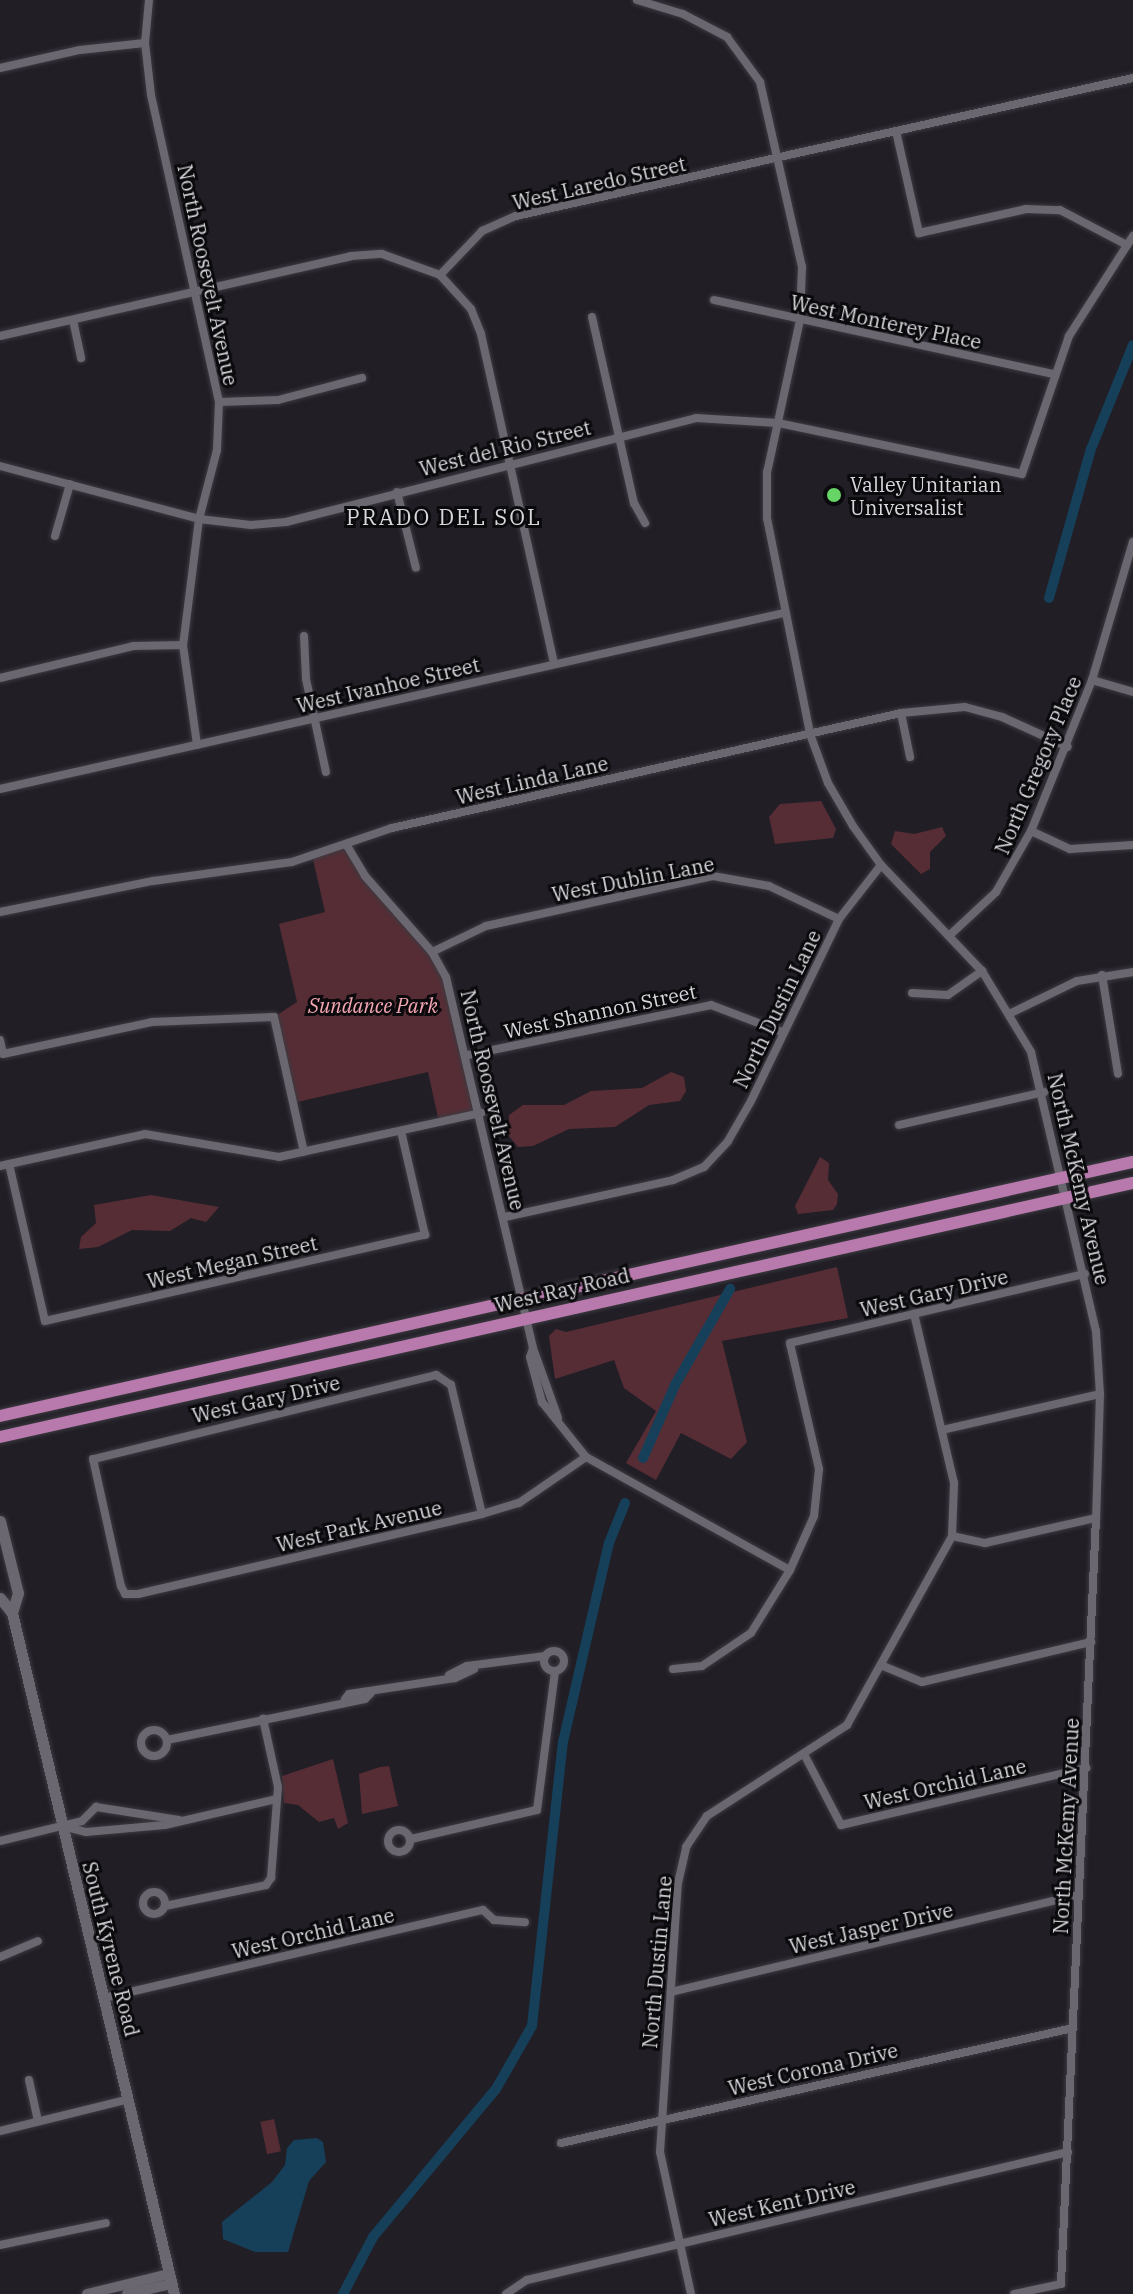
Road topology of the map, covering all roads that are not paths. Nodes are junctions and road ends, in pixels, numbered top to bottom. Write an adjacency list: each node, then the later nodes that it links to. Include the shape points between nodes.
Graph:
1 (149, 0): 3 (street, North Roosevelt Avenue)
2 (637, 0): 7 (street, North McKemy Avenue, via 695,19 727,37 760,82)
3 (145, 43): 4 (street, via 80,50); 11 (street, North Roosevelt Avenue, via 151,95)
4 (0, 68)
5 (1133, 78): 6 (street, West Laredo Street)
6 (896, 131): 7 (street, West Laredo Street); 9 (street, via 919,233 1026,209 1060,210)
7 (779, 159): 10 (street, West Laredo Street, via 516,216 482,231); 15 (street, North McKemy Avenue, via 802,267)
8 (1133, 236): 9 (street)
9 (1127, 245): 18 (street, via 1089,301)
10 (440, 275): 11 (street, via 382,254); 23 (street, via 471,309 481,334)
11 (196, 290): 14 (street); 20 (street, North Roosevelt Avenue)
12 (714, 300): 15 (street, West Monterey Place)
13 (592, 317): 22 (street)
14 (73, 320): 16 (street); 17 (street)
15 (800, 320): 18 (street, West Monterey Place); 21 (street, North McKemy Avenue)
16 (0, 336)
17 (81, 358)
18 (1052, 374): 21 (street, West del Rio Street, via 1022,474)
19 (362, 378): 20 (street, via 278,400)
20 (219, 402): 27 (street, North Roosevelt Avenue, via 217,450)
21 (778, 423): 22 (street, West del Rio Street, via 696,418); 33 (street, North McKemy Avenue, via 767,472 767,518)
22 (619, 437): 23 (street, West del Rio Street); 28 (street, via 634,503)
23 (508, 462): 26 (street, West del Rio Street); 36 (street)
24 (0, 466): 25 (street, West del Rio Street)
25 (70, 484): 27 (street, West del Rio Street); 29 (street)
26 (397, 492): 27 (street, West del Rio Street, via 286,522 251,525); 32 (street)
27 (199, 519): 35 (street, North Roosevelt Avenue)
28 (645, 523)
29 (55, 536)
30 (1133, 542): 31 (street, North Gregory Place)
31 (1131, 558): 38 (street, North Gregory Place)
32 (416, 568)
33 (784, 613): 36 (street, West Ivanhoe Street); 42 (street, North McKemy Avenue)
34 (304, 636): 41 (street)
35 (183, 645): 37 (street, via 133,646); 43 (street, North Roosevelt Avenue)
36 (554, 664): 41 (street, West Ivanhoe Street)
37 (0, 678)
38 (1092, 680): 39 (street); 44 (street, North Gregory Place)
39 (1133, 692)
40 (901, 713): 42 (street, West Linda Lane); 44 (street, West Linda Lane, via 965,707 1002,717); 45 (street)
41 (314, 718): 43 (street, West Ivanhoe Street); 46 (street)
42 (810, 734): 49 (street, West Linda Lane, via 392,828); 51 (street, North McKemy Avenue, via 840,807)
43 (197, 745): 47 (street, West Ivanhoe Street)
44 (1068, 747): 48 (street, North Gregory Place)
45 (910, 757)
46 (326, 772)
47 (0, 789)
48 (1031, 831): 50 (street, via 1070,849); 54 (street, North Gregory Place, via 996,892)
49 (346, 844): 52 (street, West Linda Lane, via 292,862 153,881); 55 (street, North Roosevelt Avenue, via 365,876)
50 (1133, 845)
51 (881, 865): 53 (street, North Dustin Lane); 54 (street, North McKemy Avenue)
52 (0, 912)
53 (839, 919): 55 (street, West Dublin Lane, via 769,886 713,876 486,926); 61 (street, North Dustin Lane)
54 (951, 934): 56 (street, North McKemy Avenue)
55 (432, 952): 63 (street, North Roosevelt Avenue, via 446,977)
56 (982, 971): 59 (street, via 948,995); 60 (street, North McKemy Avenue)
57 (1133, 972): 58 (street)
58 (1102, 975): 60 (street, via 1056,988); 64 (street)
59 (912, 993)
60 (1011, 1013): 65 (street, North McKemy Avenue)
61 (782, 1032): 63 (street, West Shannon Street, via 711,1005); 75 (street, North Dustin Lane, via 728,1141 704,1167 673,1180)
62 (0, 1040): 69 (street, via 3,1054 152,1022 274,1017)
63 (468, 1055): 66 (street, North Roosevelt Avenue)
64 (1118, 1074)
65 (1044, 1092): 67 (street); 72 (street, North McKemy Avenue)
66 (481, 1113): 68 (street); 75 (street, North Roosevelt Avenue)
67 (899, 1125)
68 (401, 1131): 69 (street); 71 (street, West Megan Street, via 425,1235 45,1321)
69 (304, 1152): 71 (street, via 259,1157 145,1134)
70 (1133, 1162): 72 (main road, West Ray Road)
71 (4, 1165)
72 (1064, 1178): 74 (street, North McKemy Avenue); 77 (main road, West Ray Road)
73 (1133, 1183): 74 (main road, West Ray Road)
74 (1068, 1198): 76 (street, North McKemy Avenue); 79 (main road, West Ray Road)
75 (505, 1217): 77 (street, North Roosevelt Avenue)
76 (1085, 1274): 78 (street, West Gary Drive); 80 (street, North McKemy Avenue)
77 (523, 1298): 79 (street, North Roosevelt Avenue); 81 (main road, West Ray Road)
78 (914, 1314): 82 (street, North Dustin Lane); 89 (street, West Gary Drive, via 790,1343 819,1469 814,1516)
79 (527, 1319): 83 (main road, West Ray Road); 84 (street, North Roosevelt Avenue, via 558,1418)
80 (1100, 1394): 82 (street); 86 (street, North McKemy Avenue)
81 (0, 1416)
82 (942, 1430): 88 (street, North Dustin Lane, via 957,1503)
83 (0, 1437)
84 (586, 1457): 85 (street, West Park Avenue, via 519,1503); 89 (street, North Roosevelt Avenue)
85 (482, 1514): 90 (street, West Park Avenue); 90 (street, West Gary Drive, via 446,1377 436,1375 93,1459)
86 (1096, 1518): 88 (street, via 985,1543); 93 (street, North McKemy Avenue)
87 (0, 1521): 92 (main road, South Kyrene Road, via 18,1593)
88 (952, 1536): 95 (street, North Dustin Lane)
89 (790, 1570): 96 (street, via 751,1633 702,1666)
90 (125, 1594)
91 (0, 1598): 92 (main road, South Kyrene Road)
92 (12, 1613): 104 (main road, South Kyrene Road)
93 (1091, 1642): 95 (street, via 922,1682); 101 (street, North McKemy Avenue)
94 (545, 1656): 97 (street, via 546,1668); 97 (street, via 554,1651 563,1655 564,1666); 98 (street, via 349,1694)
95 (883, 1666): 100 (street, North Dustin Lane, via 847,1725)
96 (673, 1669)
97 (555, 1671): 105 (street, via 537,1810)
98 (263, 1719): 99 (street); 102 (street)
99 (167, 1740)
100 (805, 1756): 101 (street, West Orchid Lane, via 841,1825); 112 (street, North Dustin Lane, via 752,1783 707,1816 686,1847 678,1883)
101 (1086, 1768): 107 (street, North McKemy Avenue)
102 (277, 1799): 103 (street); 108 (street, via 271,1878 266,1885)
103 (179, 1820): 104 (street, via 86,1832); 104 (street, via 122,1815 106,1806)
104 (62, 1826): 106 (street); 113 (main road, South Kyrene Road)
105 (411, 1839)
106 (0, 1841)
107 (1079, 1895): 112 (street, West Jasper Drive); 114 (street, North McKemy Avenue)
108 (165, 1906)
109 (525, 1922): 113 (street, West Orchid Lane, via 500,1922 483,1910)
110 (38, 1941): 111 (street)
111 (0, 1957)
112 (671, 1992): 118 (street, North Dustin Lane)
113 (104, 1998): 116 (main road, South Kyrene Road)
114 (1073, 2028): 118 (street, West Corona Drive); 121 (street, North McKemy Avenue)
115 (29, 2080): 117 (street)
116 (129, 2099): 117 (street); 125 (main road, South Kyrene Road)
117 (38, 2121): 119 (street)
118 (660, 2121): 120 (street, West Corona Drive); 123 (street, North Dustin Lane, via 660,2152)
119 (0, 2131)
120 (561, 2143)
121 (1068, 2152): 123 (street, West Kent Drive); 130 (street, North McKemy Avenue, via 1061,2284)
122 (106, 2223): 124 (street)
123 (680, 2243): 128 (street, West Kent Drive, via 527,2280); 129 (street, North Dustin Lane)
124 (0, 2245)
125 (172, 2284): 126 (street); 127 (street)
126 (87, 2294)
127 (127, 2294)
128 (506, 2294)
129 (691, 2294)
130 (1014, 2294)

